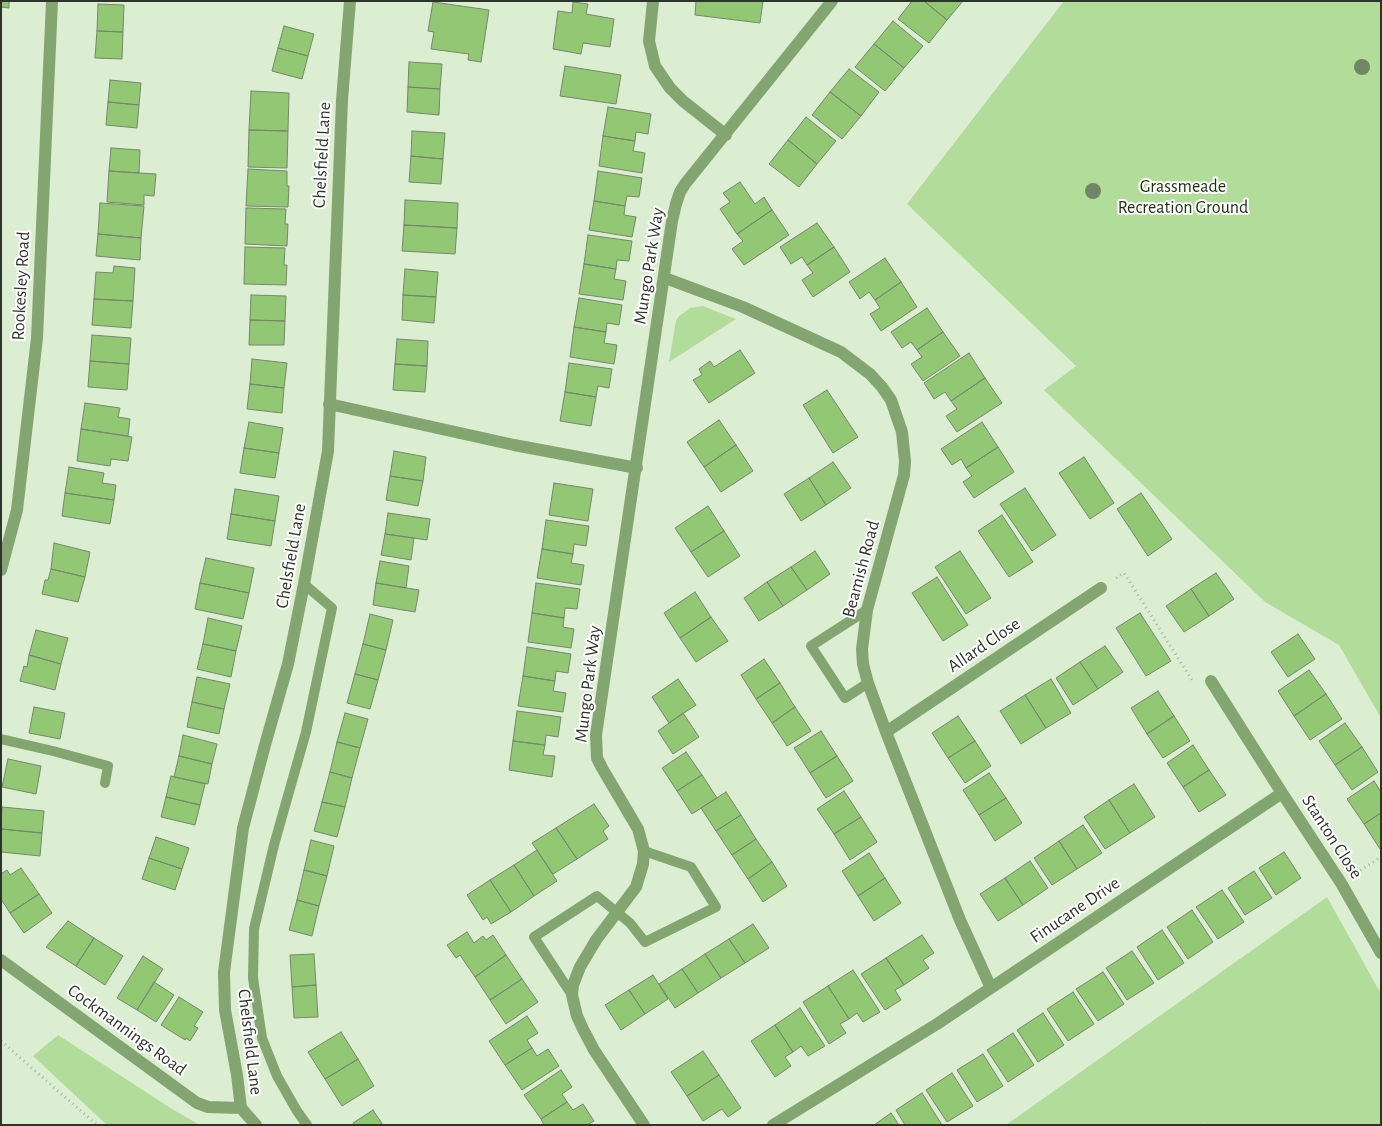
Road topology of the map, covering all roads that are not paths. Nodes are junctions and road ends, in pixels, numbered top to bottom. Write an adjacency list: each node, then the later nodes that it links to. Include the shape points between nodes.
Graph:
1 (52, 1): 9 (street, Rookesley Road, via 37,338 17,510)
2 (350, 1): 7 (street, Chelsfield Lane, via 342,100)
3 (653, 1): 5 (street, via 649,41 655,66 683,101)
4 (832, 1): 5 (street, Mungo Park Way)
5 (726, 134): 6 (street, Mungo Park Way, via 680,192 672,221)
6 (664, 278): 8 (street, Mungo Park Way); 12 (street, Beamish Road, via 743,307 841,352 870,374 891,400 902,432 904,468)
7 (329, 404): 8 (street, via 514,445); 10 (street, Chelsfield Lane, via 328,451)
8 (637, 468): 19 (street, Mungo Park Way, via 596,746 597,758 638,829)
9 (1, 570)
10 (304, 584): 25 (street, Chelsfield Lane, via 288,664 244,828 224,972 225,1010); 27 (lane, via 332,608 306,732 254,929 253,978 262,1038 278,1076)
11 (1101, 588): 15 (street, Allard Close)
12 (867, 610): 14 (street, Beamish Road, via 862,649); 14 (lane, via 811,646 844,698)
13 (1211, 680): 18 (street)
14 (868, 683): 15 (street, Beamish Road)
15 (886, 732): 23 (street, Beamish Road, via 960,920)
16 (1, 740): 17 (lane, via 108,766)
17 (105, 783)
18 (1282, 793): 21 (street, Stanton Close); 23 (street, Finucane Drive)
19 (644, 850): 20 (street, Mungo Park Way, via 636,887); 20 (lane, via 691,867 716,907 645,942)
20 (617, 912): 24 (street, Mungo Park Way, via 580,967); 24 (lane, via 597,896 534,937)
21 (1381, 953)
22 (1, 960): 25 (street, Cockmannings Road, via 197,1103)
23 (991, 988): 29 (street, Finucane Drive)
24 (572, 996): 28 (street, via 577,1016 594,1050)
25 (241, 1108): 26 (street)
26 (256, 1125)
27 (307, 1125)
28 (644, 1125)
29 (773, 1125)

